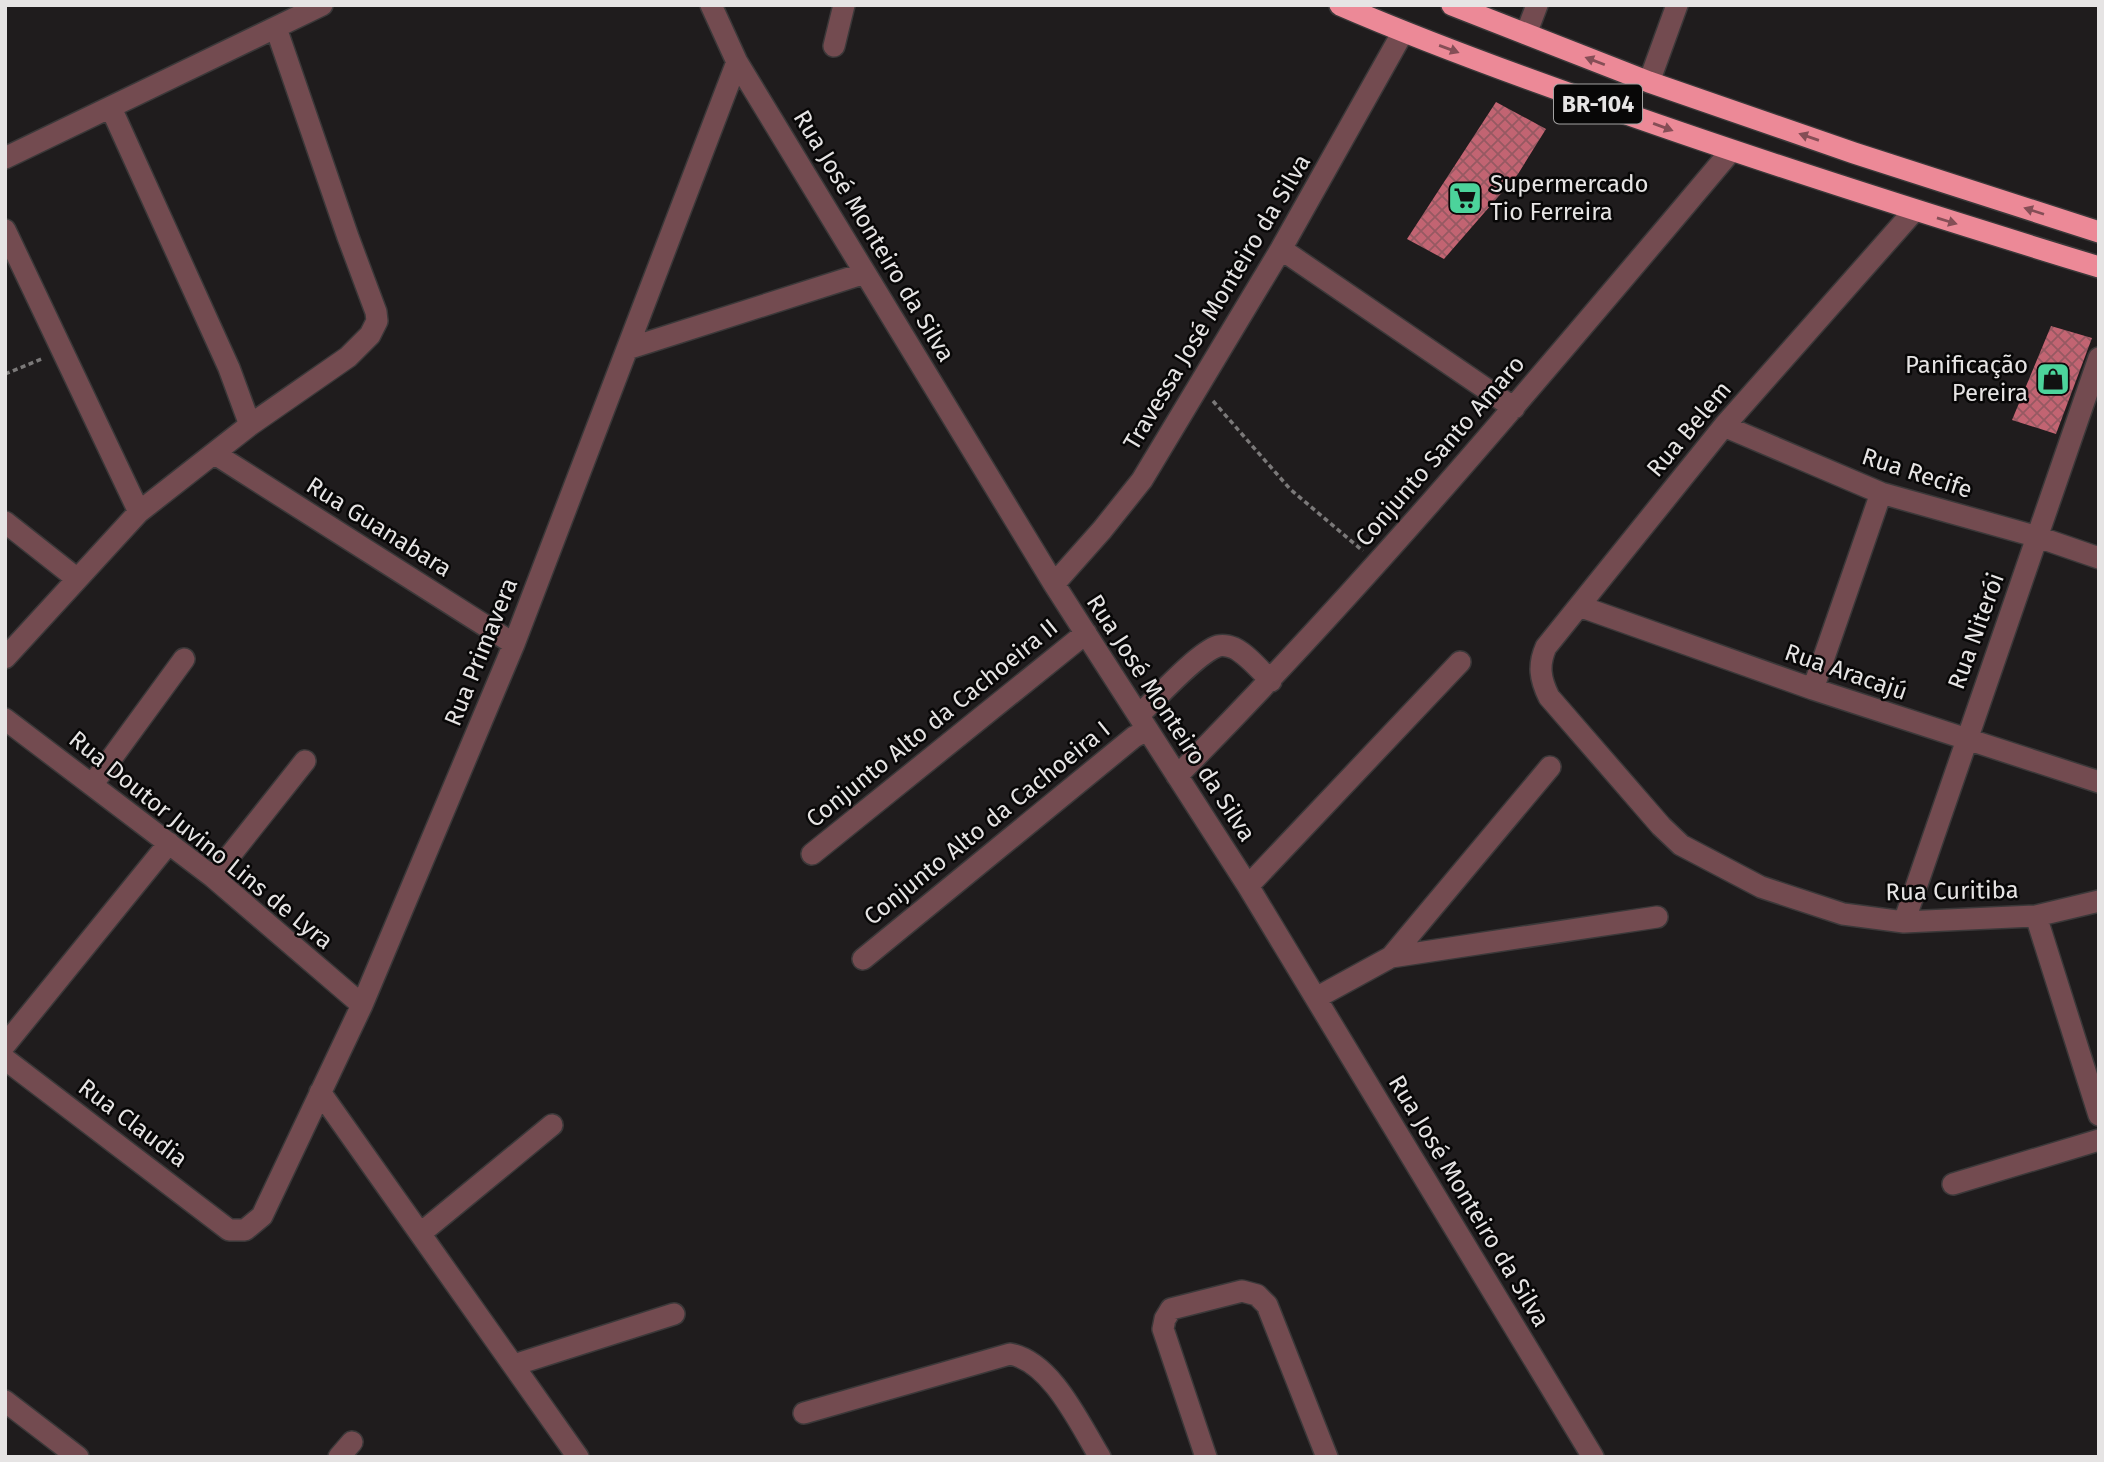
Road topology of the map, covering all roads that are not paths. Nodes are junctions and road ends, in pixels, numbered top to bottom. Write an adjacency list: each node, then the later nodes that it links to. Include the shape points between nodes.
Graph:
1 (322, 5): 8 (street)
2 (711, 5): 12 (street, Rua José Monteiro da Silva)
3 (844, 5): 11 (street)
4 (1340, 5): 9 (highway, BR-104)
5 (1452, 5): 10 (highway, BR-104)
6 (1537, 5): 10 (street)
7 (1677, 5): 13 (street)
8 (276, 28): 14 (street); 26 (street, via 377,321 357,349)
9 (1403, 32): 15 (highway, BR-104, one-way to 15); 20 (street, Travessa José Monteiro da Silva)
10 (1526, 34): 13 (highway, BR-104, one-way to 10)
11 (834, 46)
12 (737, 62): 22 (street, Rua José Monteiro da Silva); 23 (street, Rua Primavera)
13 (1649, 82): 19 (highway, BR-104, one-way to 13)
14 (111, 108): 16 (street); 26 (street, via 229,368)
15 (1731, 151): 17 (highway, BR-104); 25 (street, Conjunto Santo Amaro)
16 (5, 158)
17 (1914, 211): 21 (highway, BR-104, one-way to 21); 27 (street, Rua Belem)
18 (5, 230): 30 (street)
19 (2099, 232)
20 (1281, 249): 25 (street); 35 (street, Travessa José Monteiro da Silva, via 1142,480)
21 (2099, 267)
22 (865, 273): 23 (street); 35 (street, Rua José Monteiro da Silva)
23 (627, 349): 38 (street, Rua Primavera)
24 (2099, 358): 32 (street, Rua Niterói)
25 (1514, 408): 42 (street, Conjunto Santo Amaro)
26 (250, 425): 28 (street)
27 (1724, 426): 29 (street, Rua Recife); 36 (street, Rua Belem)
28 (215, 454): 30 (street); 38 (street, Rua Guanabara)
29 (1881, 493): 32 (street, Rua Recife); 43 (street)
30 (139, 512): 34 (street)
31 (5, 522): 34 (street)
32 (2038, 537): 33 (street, Rua Recife); 47 (street, Rua Niterói)
33 (2099, 558)
34 (76, 579): 39 (street)
35 (1054, 584): 37 (street, Rua José Monteiro da Silva)
36 (1579, 606): 43 (street, Rua Aracajú); 44 (street, Rua Belem, via 1540,660)
37 (1086, 633): 46 (street, Rua José Monteiro da Silva); 54 (street, Conjunto Alto da Cachoeira II)
38 (514, 644): 64 (street, Rua Primavera)
39 (5, 658)
40 (184, 659): 52 (street)
41 (1460, 662): 56 (street)
42 (1271, 681): 46 (street, Conjunto Alto da Cachoeira I, via 1245,656 1220,645 1187,669); 50 (street, Conjunto Santo Amaro)
43 (1813, 690): 47 (street, Rua Aracajú)
44 (1549, 697): 60 (street, Rua Curitiba, via 1681,845 1761,887 1843,914)
45 (5, 719): 52 (street, Rua Doutor Juvino Lins de Lyra)
46 (1143, 723): 50 (street, Rua José Monteiro da Silva); 62 (street, Conjunto Alto da Cachoeira I, via 1134,737)
47 (1966, 739): 51 (street, Rua Aracajú); 60 (street, Rua Niterói)
48 (305, 761): 55 (street)
49 (1550, 768): 61 (street)
50 (1177, 776): 56 (street, Rua José Monteiro da Silva)
51 (2099, 782)
52 (92, 785): 53 (street, Rua Doutor Juvino Lins de Lyra)
53 (169, 843): 55 (street, Rua Doutor Juvino Lins de Lyra); 65 (street)
54 (812, 855)
55 (213, 877): 64 (street, Rua Doutor Juvino Lins de Lyra)
56 (1248, 887): 63 (street, Rua José Monteiro da Silva)
57 (2099, 901): 58 (street, Rua Curitiba)
58 (2036, 915): 60 (street, Rua Curitiba); 68 (street)
59 (1657, 917): 61 (street)
60 (1904, 922)
61 (1391, 957): 63 (street)
62 (863, 958)
63 (1316, 998): 83 (street, Rua José Monteiro da Silva)
64 (362, 1005): 67 (street, Rua Primavera)
65 (5, 1045)
66 (5, 1059): 72 (street, Rua Claudia)
67 (320, 1092): 72 (street, Rua Primavera, via 262,1216 245,1230); 73 (street)
68 (2099, 1115)
69 (552, 1125): 73 (street)
70 (2099, 1140): 71 (street)
71 (1953, 1184)
72 (229, 1230)
73 (421, 1233): 75 (street)
74 (674, 1314): 75 (street)
75 (514, 1365): 78 (street)
76 (5, 1401): 79 (street)
77 (804, 1413): 80 (street, via 1010,1354 1030,1361 1055,1385)
78 (570, 1453)
79 (67, 1454)
80 (1100, 1457)
81 (1206, 1457): 82 (street, via 1163,1329 1165,1319 1171,1310 1242,1291 1257,1295 1267,1305)
82 (1327, 1457)
83 (1593, 1457)

